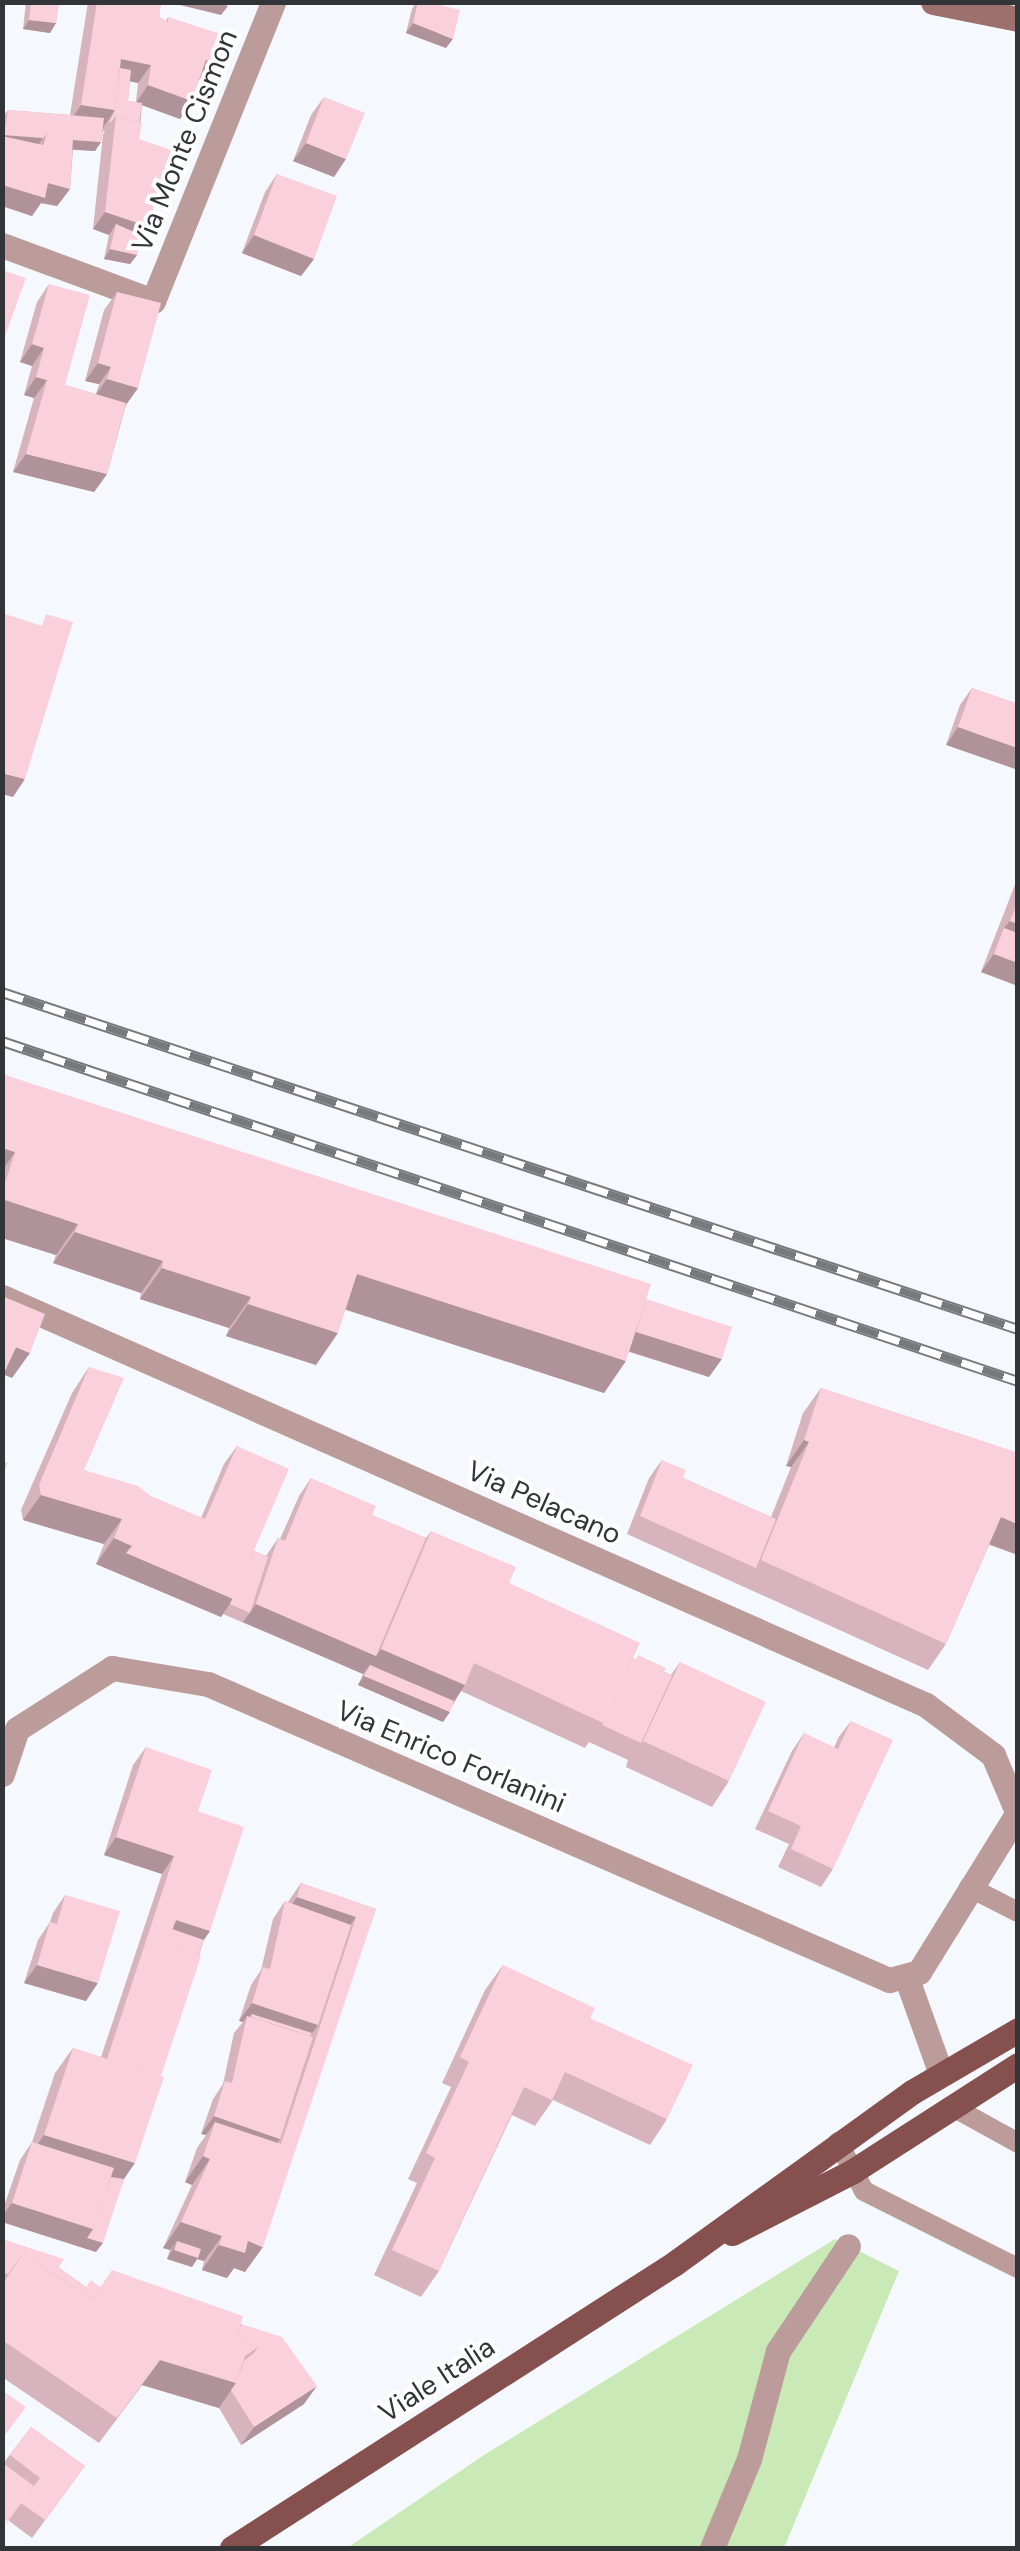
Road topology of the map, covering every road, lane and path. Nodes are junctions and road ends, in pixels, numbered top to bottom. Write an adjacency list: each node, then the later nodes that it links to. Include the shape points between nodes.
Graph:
1 (273, 2): 4 (street, Via Monte Cismon, via 153,301)
2 (933, 2): 3 (main road)
3 (1018, 19)
4 (2, 245)
5 (2, 1297): 7 (street, Via Pelacano, via 926,1705 993,1755)
6 (2, 1774): 10 (street, Via Enrico Forlanini, via 17,1729 112,1668 208,1684 890,1980)
7 (1017, 1814): 8 (street)
8 (969, 1887): 9 (lane); 10 (street, via 919,1972)
9 (1018, 1912)
10 (907, 1979): 13 (street)
11 (1018, 2030): 13 (main road, Viale Italia)
12 (1018, 2065): 14 (main road, Viale Italia)
13 (941, 2074): 15 (main road, Viale Italia)
14 (953, 2107): 16 (lane); 17 (main road, Viale Italia)
15 (838, 2142): 17 (lane); 19 (main road, Viale Italia)
16 (1018, 2143)
17 (853, 2171): 19 (main road, Viale Italia); 20 (lane, via 864,2191)
18 (848, 2246): 22 (street, via 778,2351 749,2459)
19 (674, 2263): 21 (main road, Viale Italia)
20 (1018, 2268)
21 (232, 2548)
22 (712, 2548)

